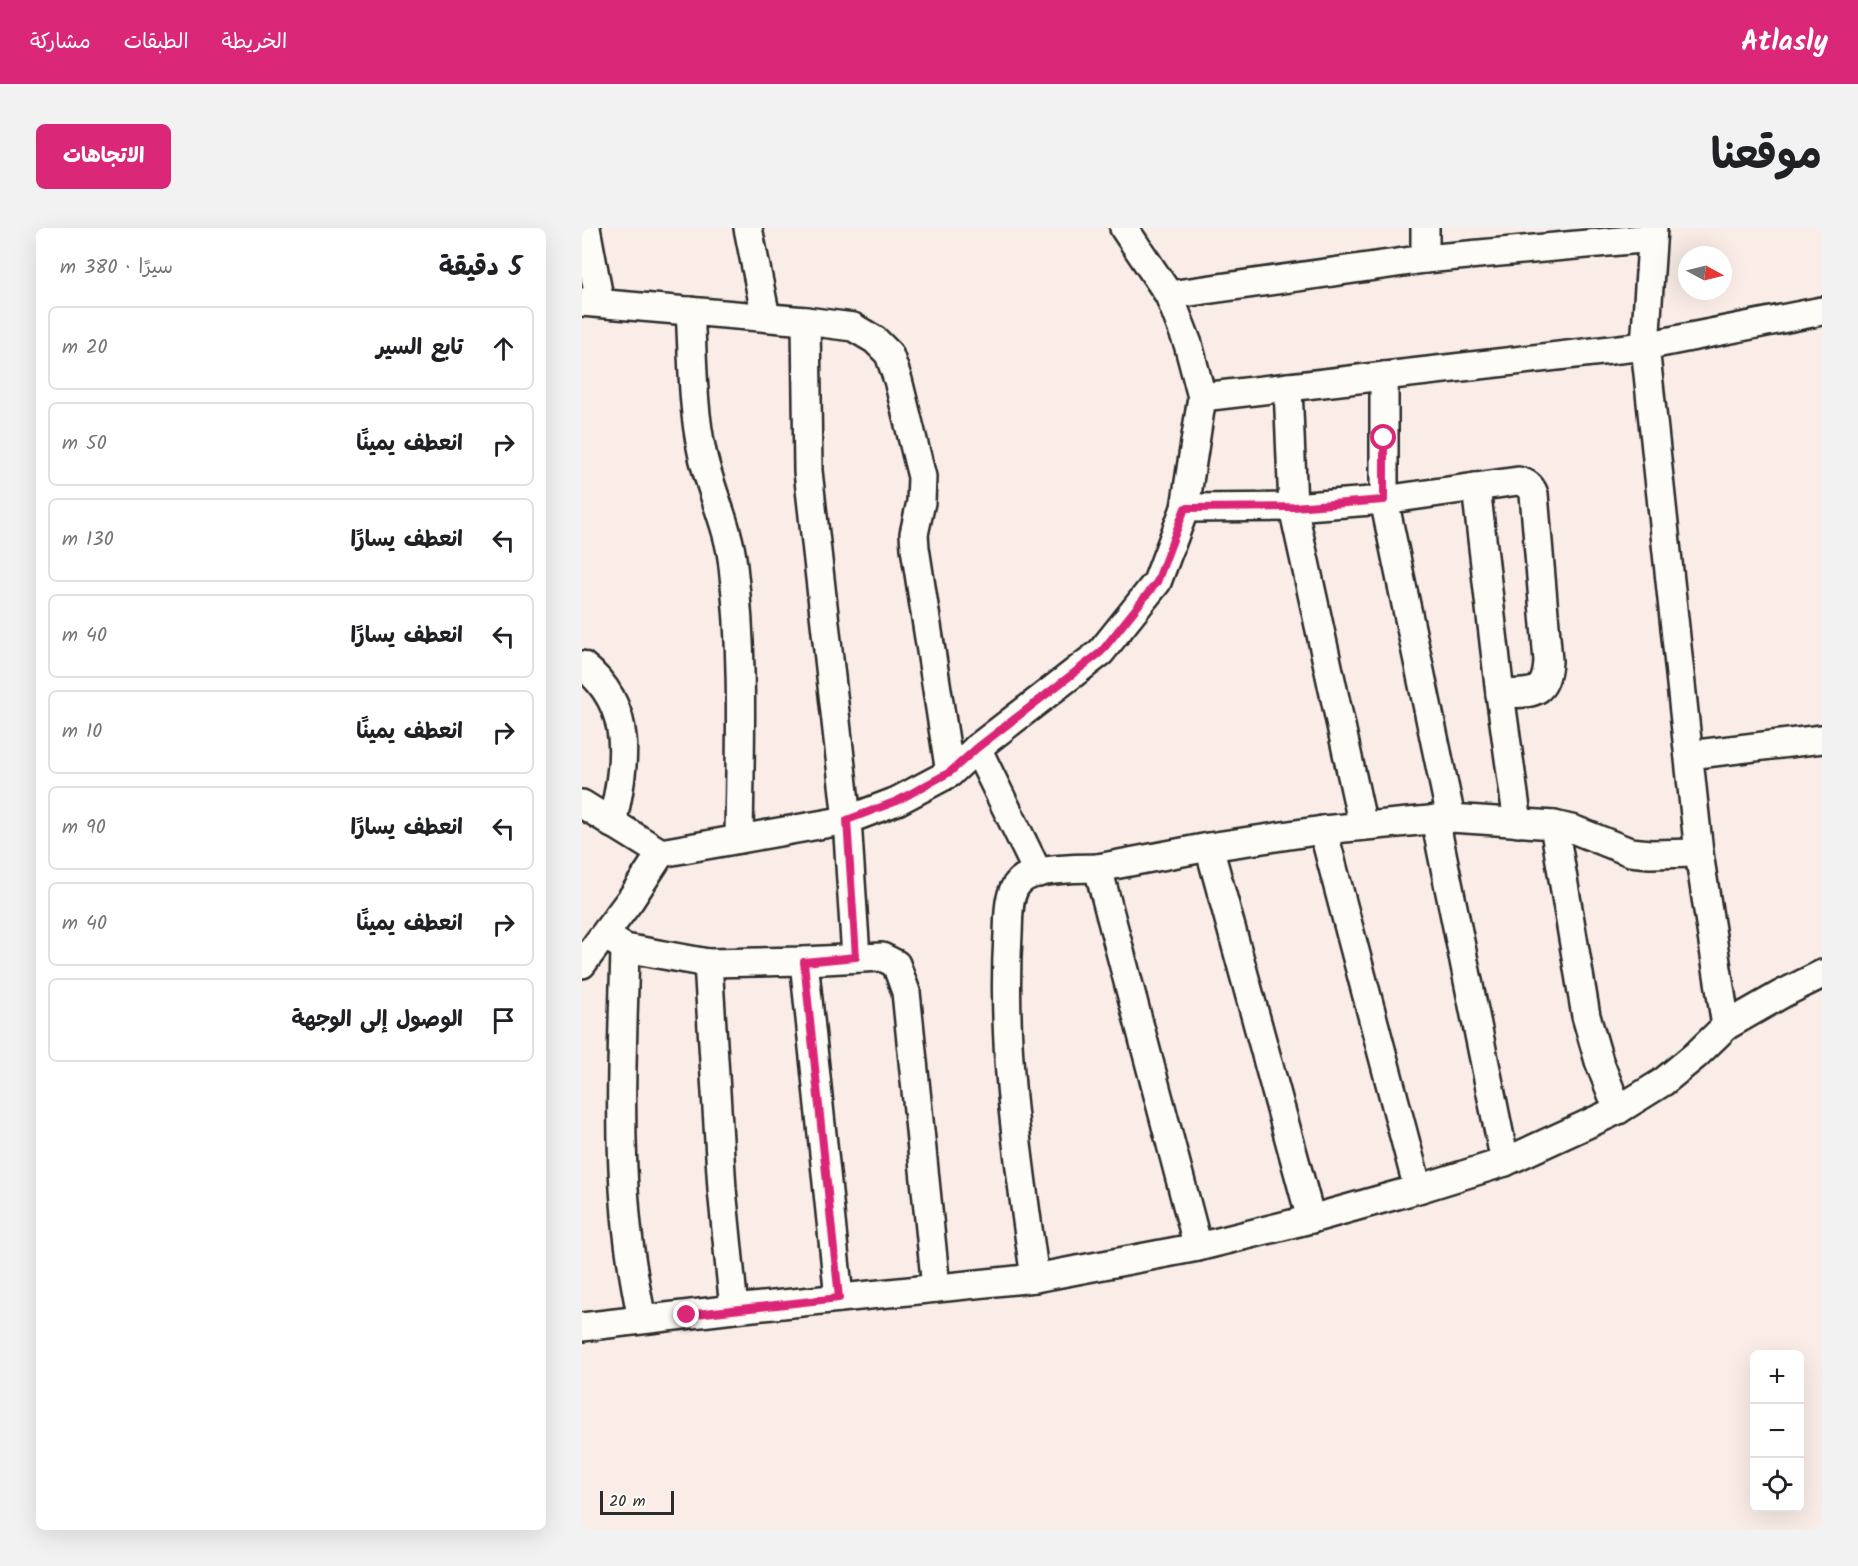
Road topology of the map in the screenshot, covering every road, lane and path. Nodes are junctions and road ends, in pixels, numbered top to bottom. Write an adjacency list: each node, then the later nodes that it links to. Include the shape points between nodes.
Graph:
1 (586, 228): 8 (street)
2 (748, 228): 11 (street)
3 (1124, 228): 7 (street)
4 (1425, 228): 6 (street)
5 (1652, 233): 6 (street); 13 (street)
6 (1425, 259): 7 (street)
7 (1169, 295): 16 (street)
8 (591, 302): 9 (street)
9 (690, 311): 11 (street); 35 (street, via 702,450 722,515 734,574 740,640)
10 (1822, 311): 13 (street)
11 (766, 317): 12 (street)
12 (807, 321): 26 (street, via 853,327 875,340 889,354 898,380 922,477 915,548); 29 (street, via 808,471)
13 (1645, 346): 14 (street); 25 (street)
14 (1384, 376): 15 (street); 18 (street)
15 (1288, 387): 16 (street); 19 (street)
16 (1202, 397): 20 (street)
17 (1476, 487): 18 (street); 22 (street); 22 (street, via 1518,481 1525,482 1534,494 1547,677 1534,692)
18 (1384, 500): 19 (street); 28 (street)
19 (1293, 507): 20 (street); 33 (street)
20 (1185, 508): 24 (street, via 1157,582 1101,652)
21 (582, 665): 31 (street, via 609,692 618,716 622,775)
22 (1500, 694): 30 (street)
23 (1822, 739): 25 (street)
24 (977, 748): 26 (street); 40 (street)
25 (1689, 755): 37 (street)
26 (950, 772): 29 (street, via 897,801)
27 (582, 804): 31 (street)
28 (1443, 819): 30 (street); 33 (street); 49 (street)
29 (847, 820): 35 (street); 42 (street)
30 (1518, 823): 32 (street)
31 (612, 824): 38 (street)
32 (1554, 825): 37 (street, via 1630,852); 48 (street, via 1586,1016)
33 (1363, 826): 34 (street)
34 (1323, 830): 36 (street); 50 (street)
35 (739, 840): 38 (street)
36 (1209, 847): 39 (street); 51 (street)
37 (1699, 852): 47 (street)
38 (661, 853): 41 (street)
39 (1098, 868): 40 (street); 52 (street)
40 (1038, 873): 53 (street, via 1018,882 1012,894 1006,956 1012,1104)
41 (615, 942): 44 (street); 45 (street); 57 (street, via 626,1214)
42 (856, 957): 43 (street); 54 (street, via 882,957 896,964 906,992)
43 (804, 962): 44 (street); 55 (street)
44 (708, 963): 56 (street)
45 (582, 964)
46 (1822, 974): 47 (street)
47 (1726, 1026): 48 (street, via 1663,1082)
48 (1618, 1110): 49 (street)
49 (1504, 1162): 50 (street)
50 (1418, 1189): 51 (street)
51 (1311, 1219): 52 (street)
52 (1198, 1247): 53 (street)
53 (1035, 1278): 54 (street)
54 (936, 1288): 55 (street)
55 (839, 1298): 56 (street)
56 (734, 1309): 57 (street)
57 (642, 1319): 58 (street)
58 (582, 1327)

